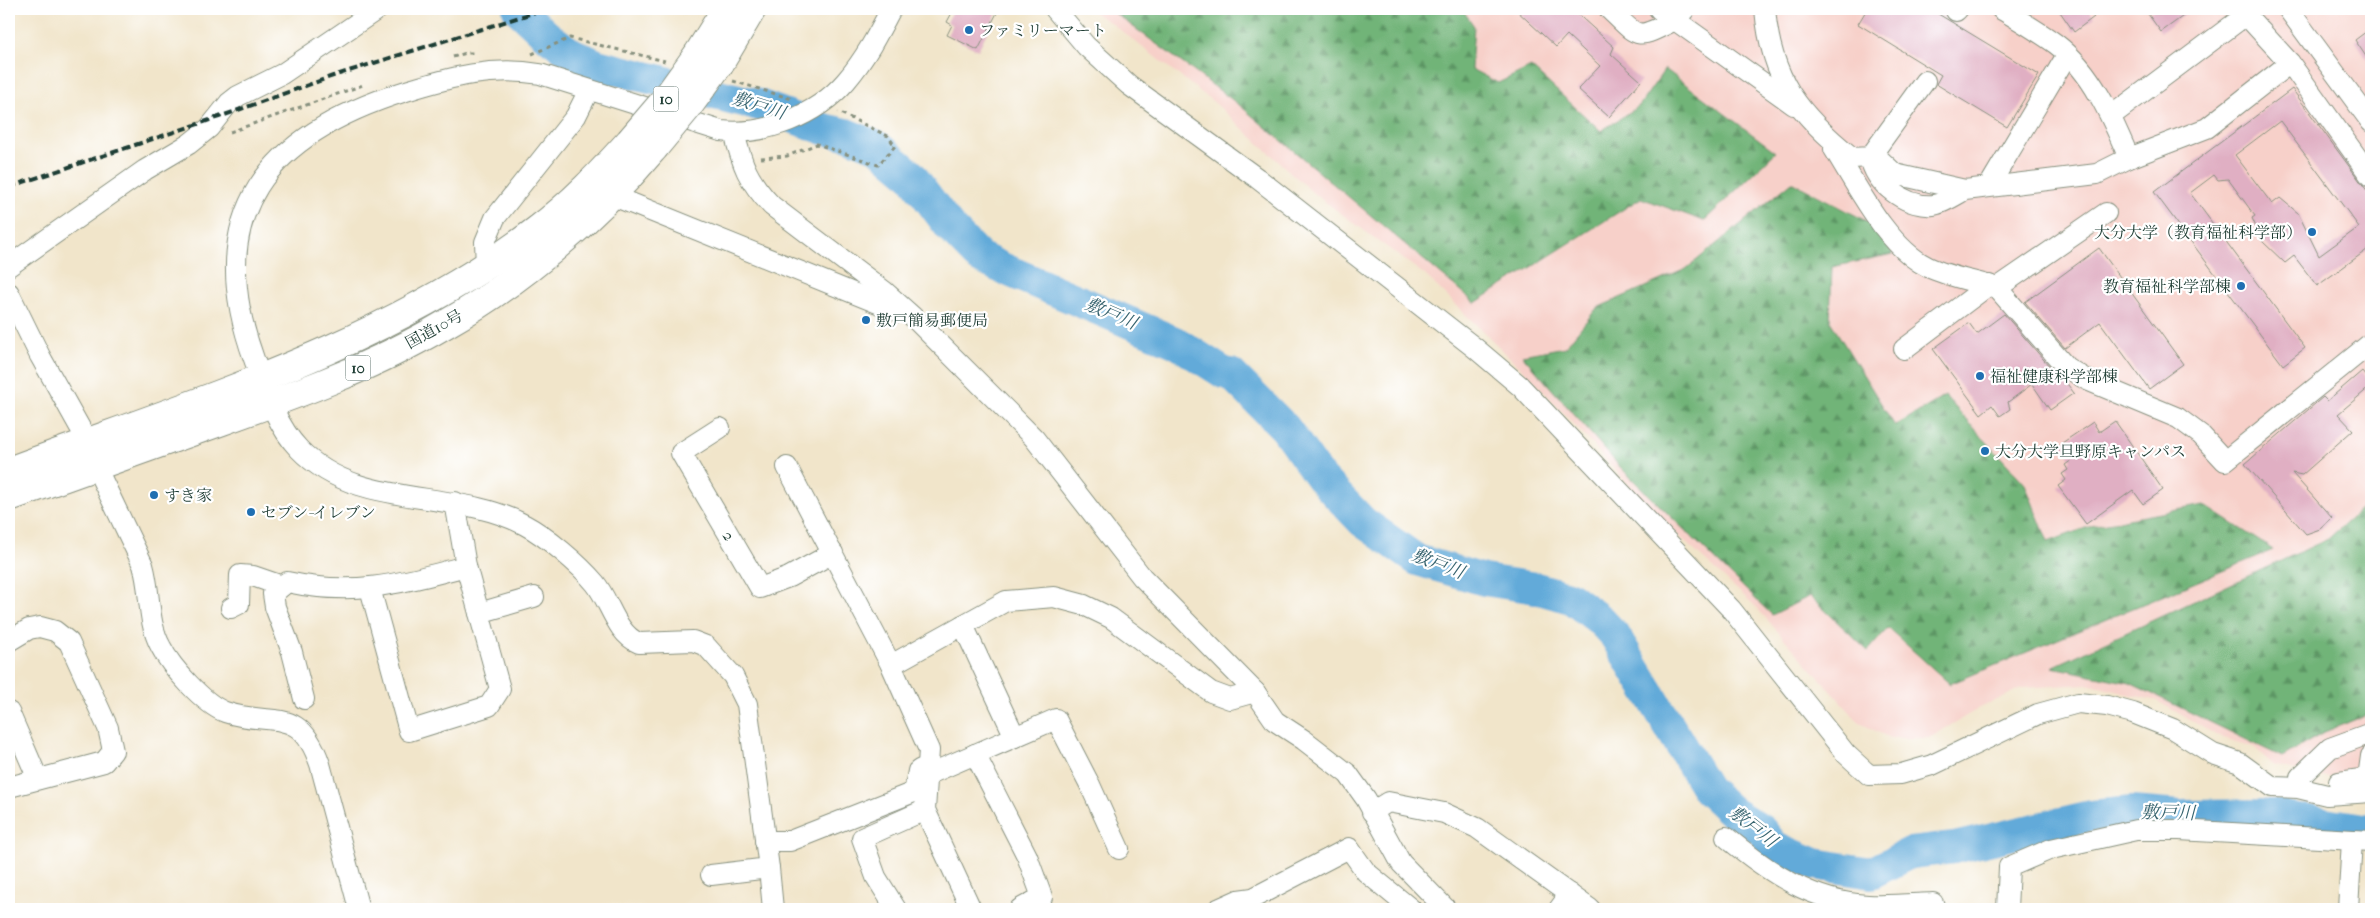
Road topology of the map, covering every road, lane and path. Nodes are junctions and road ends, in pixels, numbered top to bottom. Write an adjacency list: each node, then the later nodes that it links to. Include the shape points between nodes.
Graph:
1 (378, 9): 33 (street, via 282,74 238,96 209,128 189,144 145,170)
2 (726, 9): 15 (highway, 国道10号 / 10)
3 (752, 9): 15 (highway, 国道10号 / 10)
4 (891, 9): 23 (street, via 876,38 835,92 806,112 777,125)
5 (1055, 9): 68 (street, via 1086,46 1129,85 1257,178 1520,386 1731,609 1846,754 1869,775 1902,774 1932,764 2038,714 2078,703 2124,711 2173,728 2213,754 2240,763 2273,786 2327,795)
6 (1608, 9): 11 (street, via 1633,32 1645,35)
7 (1765, 9): 19 (street, via 1772,57)
8 (2001, 9): 14 (street, via 2056,44)
9 (2288, 9): 22 (street)
10 (2245, 12): 16 (street); 21 (street)
11 (1673, 13): 19 (street)
12 (570, 38): 13 (path)
13 (532, 54)
14 (2067, 55): 21 (street, via 2080,68); 30 (street)
15 (709, 58): 25 (highway, 国道10号 / 10, bridge, via 665,100)
16 (2290, 63): 27 (street, via 2207,128); 29 (street)
17 (1926, 81): 26 (street)
18 (589, 90): 23 (street, via 706,127); 34 (street, via 576,116 495,218 485,242); 40 (street, via 518,70 462,74 393,95 344,115 300,141 276,162 252,196 239,229 237,246 239,305)
19 (1798, 107): 24 (street)
20 (846, 115): 28 (path, via 888,136 895,146 878,165 817,144 786,156)
21 (2112, 116): 27 (street)
22 (2371, 122)
23 (734, 132): 28 (street)
24 (1827, 138): 26 (street, via 1853,158); 35 (street, via 1881,222 1907,254 1928,268)
25 (642, 145): 31 (highway, 国道10号 / 10); 34 (highway, 国道10号 / 10, via 538,230)
26 (1870, 157): 30 (street, via 1877,157 1895,174 1965,190)
27 (2129, 158): 30 (street, via 2096,174)
28 (741, 160): 37 (street, via 748,178 772,206)
29 (2371, 177)
30 (1988, 186)
31 (612, 195): 37 (street); 41 (highway, 国道10号 / 10, via 517,277 446,324 376,360)
32 (2106, 213): 35 (street)
33 (9, 266)
34 (486, 266): 40 (highway, 国道10号 / 10, via 392,321)
35 (1993, 286): 38 (street, via 2066,368 2178,418 2201,435 2225,461); 39 (street)
36 (9, 293): 43 (street)
37 (914, 317): 59 (street, via 1047,452 1142,577)
38 (2371, 343)
39 (1904, 349)
40 (260, 378): 41 (street); 43 (highway, 国道10号 / 10)
41 (271, 403): 45 (highway, 国道10号 / 10); 48 (street, via 298,449 331,472 365,486 416,498)
42 (720, 428): 49 (street, 2, via 681,454 760,588 789,577)
43 (88, 442): 46 (highway, 国道10号 / 10)
44 (787, 466): 49 (street)
45 (96, 467): 47 (highway, 国道10号 / 10); 79 (street, via 143,565 151,619 161,647 173,666 215,707 236,715 268,718 294,726 313,744)
46 (9, 471)
47 (9, 497)
48 (454, 502): 50 (street); 74 (street, via 498,512 546,539 596,584 624,631 634,641 693,641 706,646 733,676 747,704)
49 (833, 553): 58 (street)
50 (466, 566): 52 (street); 55 (street)
51 (282, 586): 52 (street, via 288,582 316,588); 54 (street, via 240,575 239,604); 60 (street, via 273,594 275,607 292,652)
52 (370, 588): 55 (street, via 409,731 489,706 500,689)
53 (534, 597): 55 (street)
54 (231, 608)
55 (479, 613)
56 (963, 625): 58 (street); 59 (street, via 1006,601 1054,597 1084,605 1111,618 1211,692 1230,699); 63 (street)
57 (9, 642): 67 (street, via 28,629 40,627 55,631 69,642 108,728 113,747 110,758 104,762)
58 (891, 665): 66 (street, via 929,750)
59 (1255, 692): 71 (street, via 1275,722 1348,774)
60 (304, 699)
61 (9, 712): 67 (street)
62 (2371, 733): 68 (street, via 2330,748 2300,777 2333,783)
63 (1015, 737): 64 (street); 75 (street, via 1056,720)
64 (975, 754): 66 (street); 83 (street, via 1027,856 1042,897)
65 (2371, 756): 68 (street)
66 (928, 770): 70 (street); 74 (street, via 918,771 914,792 790,841)
67 (38, 779): 69 (street)
68 (2370, 783)
69 (9, 787)
70 (924, 810): 81 (street, via 862,838 876,877); 82 (street)
71 (1372, 812): 78 (street, via 1388,802 1444,813 1477,828); 86 (street, via 1401,863)
72 (1726, 837): 88 (street, via 1791,884 1824,896 1868,905 1933,903)
73 (2362, 841): 89 (street, via 2179,830 2136,830 2097,837 2051,848 2009,867); 90 (street)
74 (765, 842): 76 (street)
75 (1119, 849)
76 (769, 868): 77 (street); 80 (street)
77 (711, 875)
78 (1565, 902): 87 (street)
79 (359, 909)
80 (773, 909)
81 (896, 909)
82 (971, 909)
83 (1020, 909)
84 (1218, 909): 85 (street, via 1238,900 1253,898 1349,848 1366,872)
85 (1411, 909)
86 (1446, 909)
87 (1590, 909)
88 (1935, 909)
89 (2008, 909)
90 (2348, 909)

